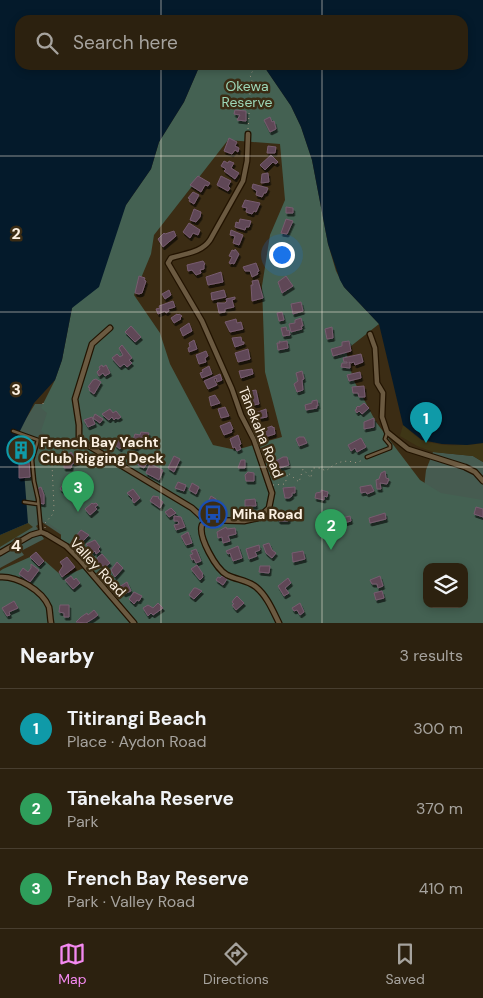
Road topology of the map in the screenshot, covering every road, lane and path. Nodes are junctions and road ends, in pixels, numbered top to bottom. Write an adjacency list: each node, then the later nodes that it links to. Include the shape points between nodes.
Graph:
1 (254, 70): 2 (path, via 250,75 253,84 249,88)
2 (248, 134): 10 (street, Tānekaha Road, via 242,181 210,240 196,252 168,261 202,322)
3 (110, 328): 7 (street, via 92,344 75,399)
4 (370, 334): 6 (street, via 375,348 377,383 383,393 382,418)
5 (14, 432): 12 (lane, via 38,440 32,460)
6 (387, 432): 8 (lane, via 385,439 390,448); 9 (street, via 408,449 465,467)
7 (80, 440): 13 (street, via 192,508); 14 (path, via 61,452 52,464 54,508)
8 (367, 457): 10 (path, via 357,463 347,460 335,463 326,471 312,468 311,478 303,469 299,482 288,473 285,484)
9 (483, 481)
10 (271, 486): 13 (street, Tānekaha Road, via 271,501 258,518)
11 (24, 502): 12 (lane)
12 (38, 504): 14 (lane)
13 (206, 521): 19 (street, via 201,533 221,571 258,588)
14 (43, 533): 15 (street, via 31,535); 18 (street, Valley Road, via 66,546)
15 (0, 553)
16 (0, 577): 17 (street, via 13,578 42,597 49,607)
17 (50, 623)
18 (134, 623)
19 (279, 623)

